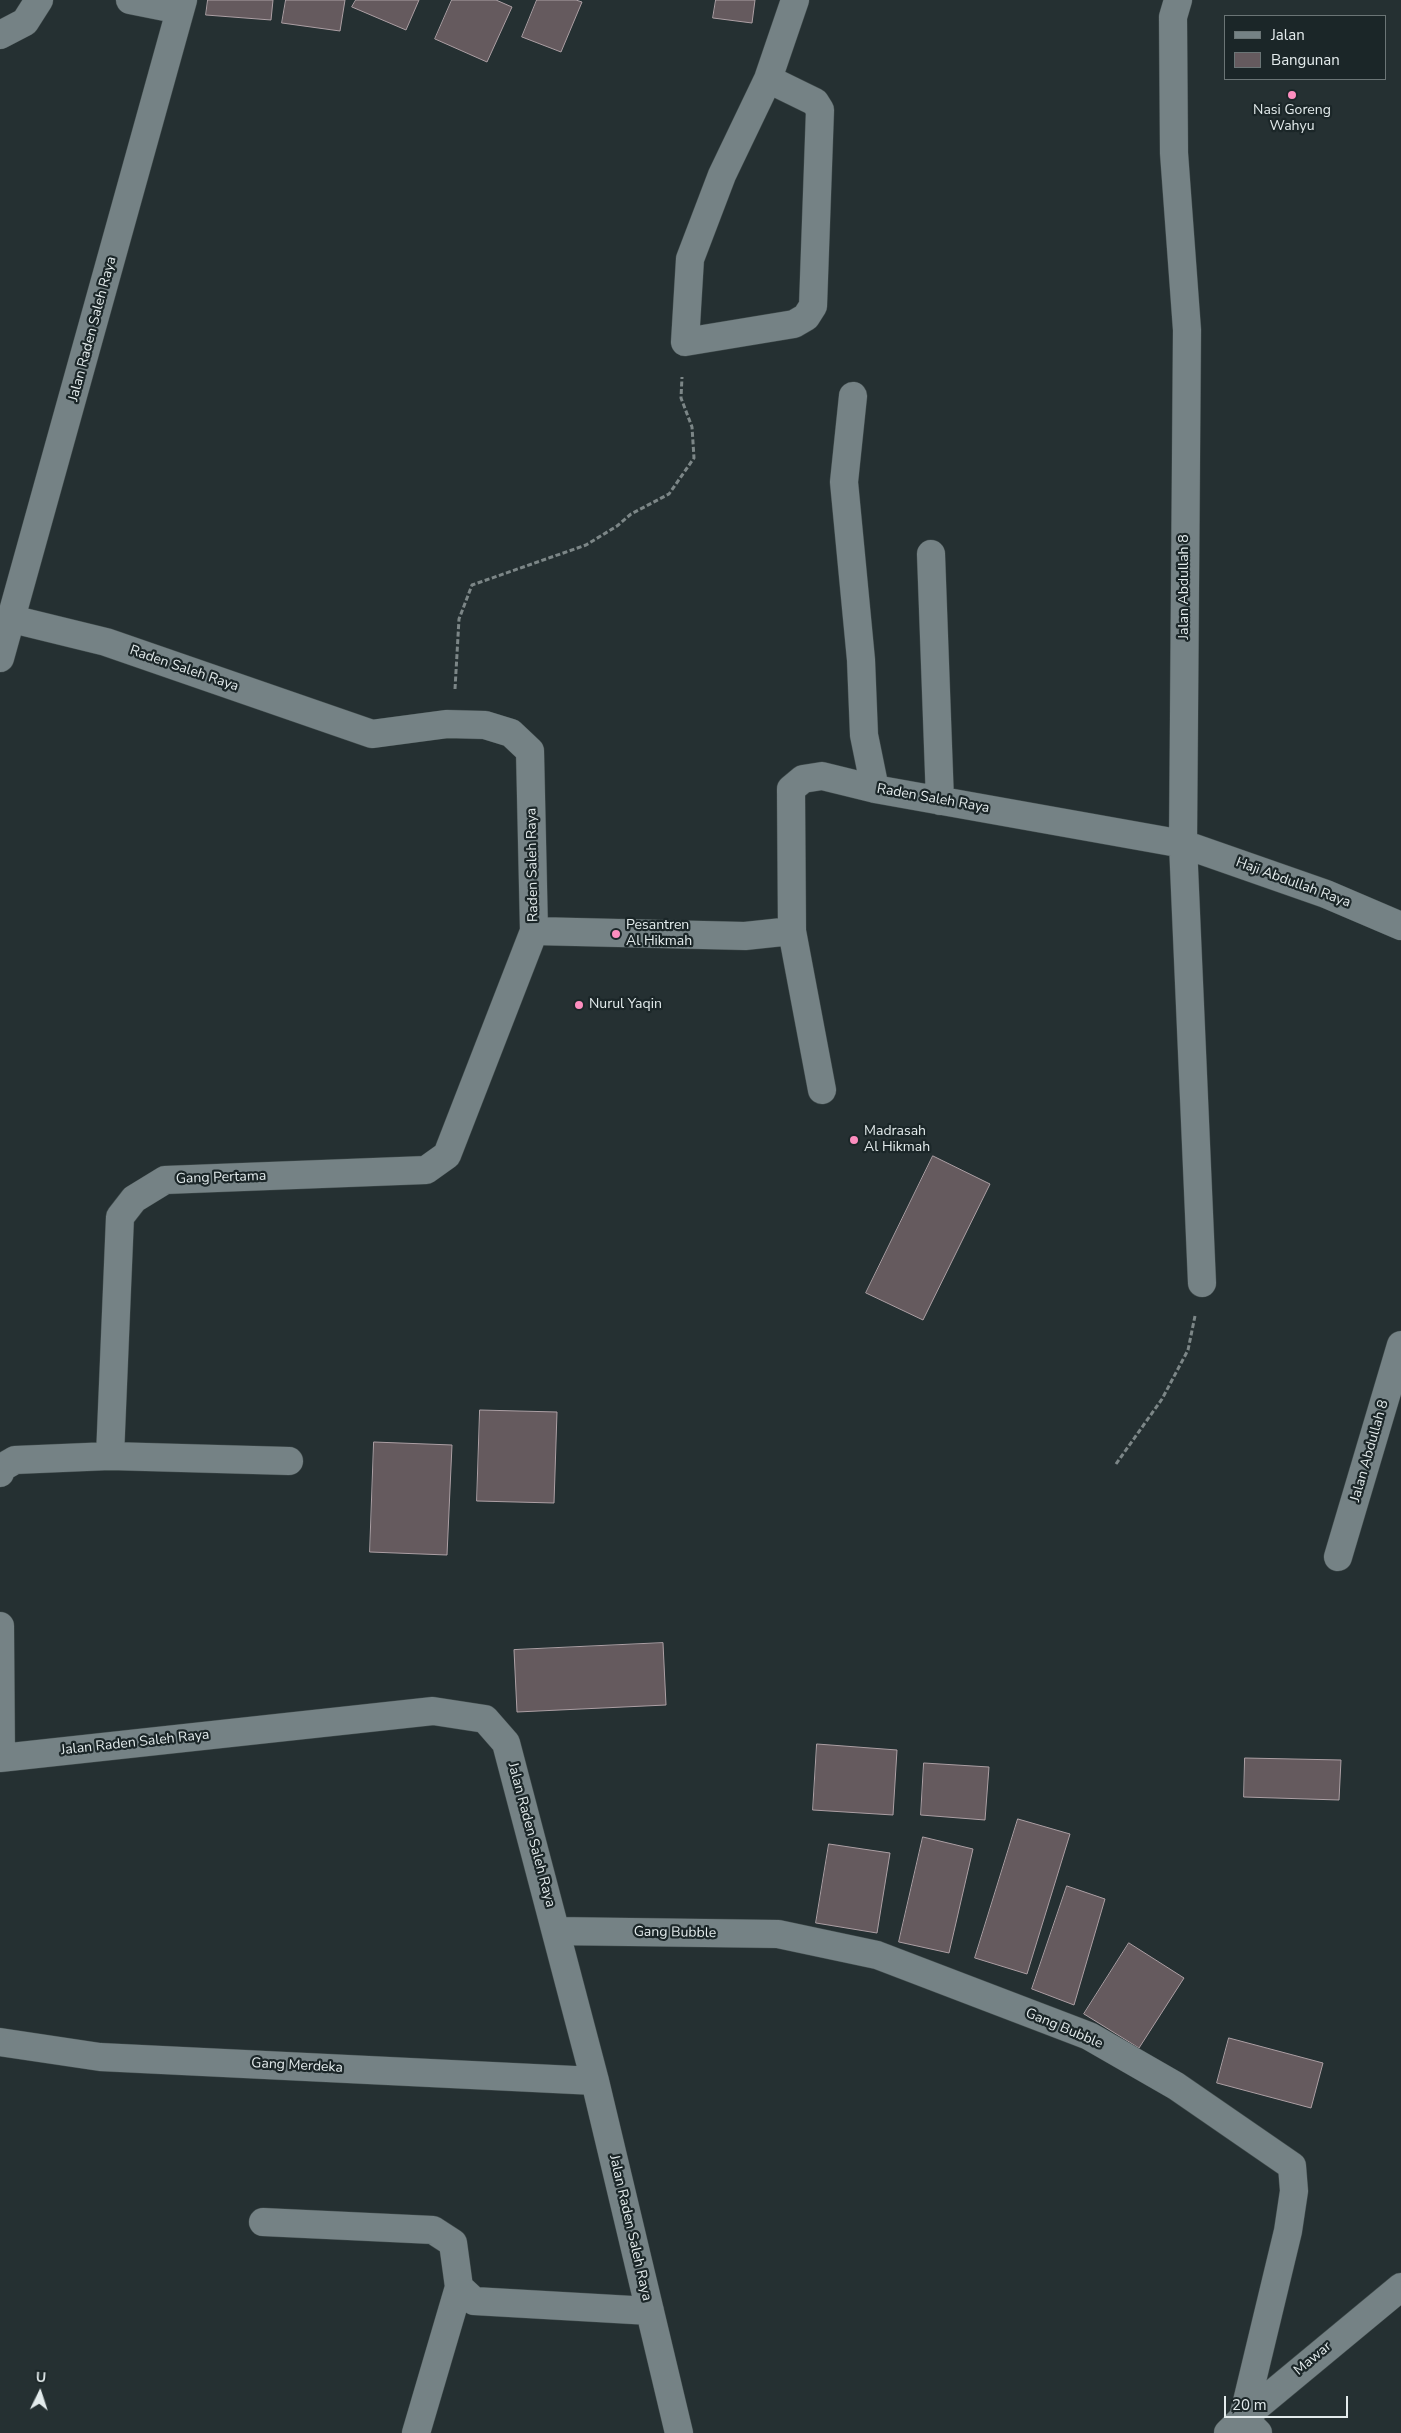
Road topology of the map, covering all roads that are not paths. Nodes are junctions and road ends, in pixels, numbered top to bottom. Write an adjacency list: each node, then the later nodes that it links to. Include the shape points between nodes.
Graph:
1 (39, 0): 6 (street, via 25,22)
2 (130, 0): 5 (street)
3 (796, 0): 7 (street)
4 (1178, 0): 14 (street, Jalan Abdullah 8, via 1173,17 1174,153 1186,330)
5 (181, 5): 10 (street, Jalan Raden Saleh Raya)
6 (0, 35)
7 (768, 79): 7 (street, via 722,175 690,259 685,342 794,324 806,318 814,306 820,110 815,102)
8 (853, 396): 12 (street, via 844,482 861,660 864,735)
9 (931, 554): 13 (street)
10 (12, 620): 11 (street, Jalan Raden Saleh Raya); 16 (street, Raden Saleh Raya, via 106,642 372,734 446,724 485,725 511,733 530,751)
11 (0, 658)
12 (875, 789): 13 (street, Raden Saleh Raya); 17 (street, Raden Saleh Raya, via 822,776 803,779 791,789)
13 (940, 801): 14 (street, Raden Saleh Raya)
14 (1183, 844): 15 (street, Haji Abdullah Raya, via 1326,894); 19 (street, Jalan Abdullah 8)
15 (1401, 926)
16 (534, 931): 17 (street, Raden Saleh Raya, via 745,936); 21 (street, Gang Pertama, via 447,1155 426,1170 165,1180 134,1198 120,1217)
17 (792, 931): 18 (street)
18 (822, 1090)
19 (1202, 1284)
20 (1401, 1345): 24 (street, Jalan Abdullah 8)
21 (110, 1456): 22 (street); 23 (street, via 15,1460 1,1468)
22 (289, 1461)
23 (0, 1473)
24 (1338, 1557)
25 (0, 1626): 26 (street)
26 (0, 1758): 27 (street, Jalan Raden Saleh Raya, via 433,1710 485,1719 506,1743)
27 (556, 1932): 29 (street, Jalan Raden Saleh Raya); 34 (street, Gang Bubble, via 778,1934 877,1955 1088,2036 1176,2086 1266,2147 1292,2166 1294,2190 1288,2231)
28 (0, 2042): 29 (street, Gang Merdeka, via 100,2057)
29 (595, 2081): 33 (street, Jalan Raden Saleh Raya)
30 (263, 2222): 31 (street, via 433,2230 453,2243)
31 (459, 2287): 33 (street, via 474,2301); 35 (street)
32 (1401, 2287): 34 (street, Mawar)
33 (650, 2311): 36 (street, Jalan Raden Saleh Raya)
34 (1243, 2428)
35 (416, 2433)
36 (679, 2433)

